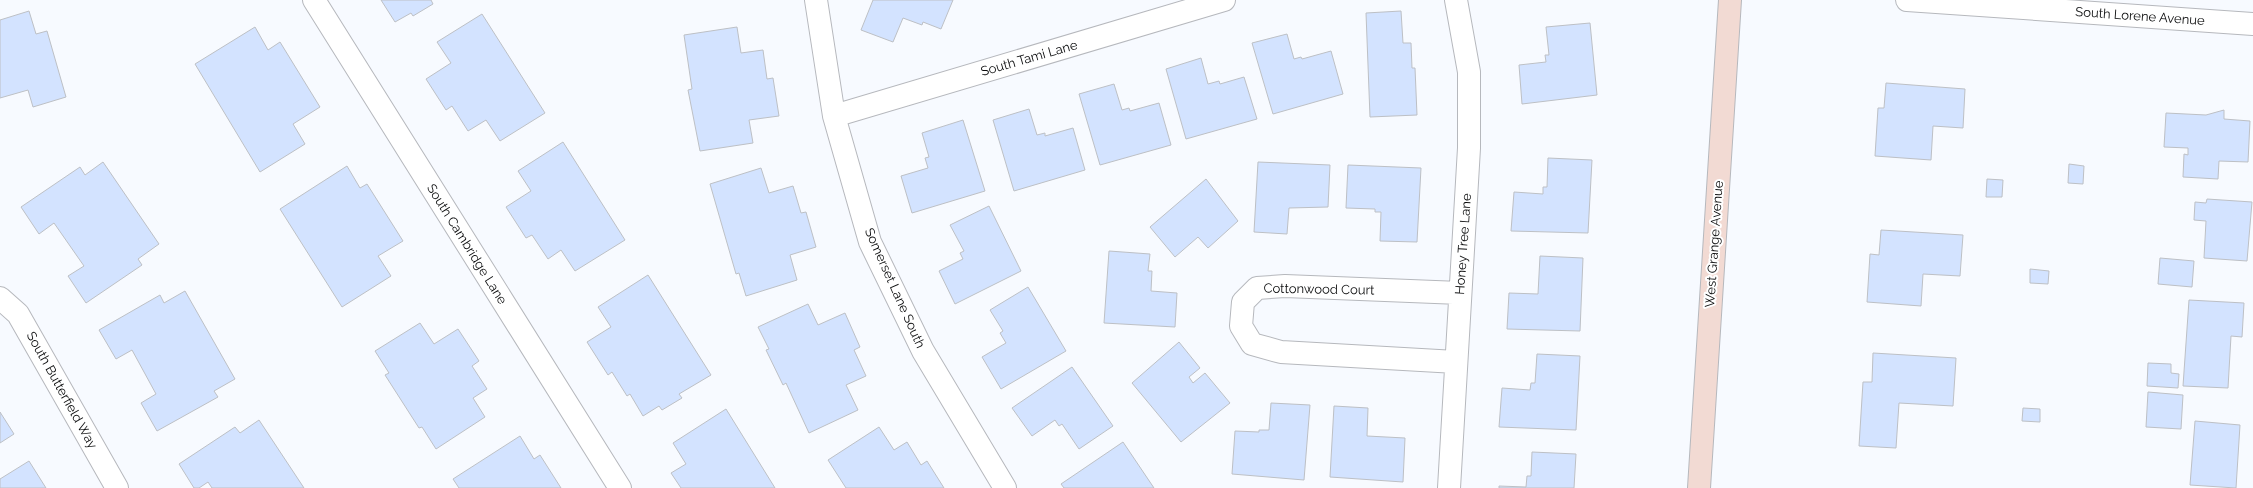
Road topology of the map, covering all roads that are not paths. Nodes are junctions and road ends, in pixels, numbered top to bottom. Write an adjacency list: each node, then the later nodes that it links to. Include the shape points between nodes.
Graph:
1 (314, 0): 13 (street, South Cambridge Lane)
2 (816, 0): 8 (street, Somerset Lane South)
3 (1224, 0): 8 (street, South Tami Lane)
4 (1456, 0): 9 (street, Honey Tree Lane, via 1469,72 1469,148)
5 (1730, 0): 16 (street, West Grange Avenue)
6 (1907, 0): 7 (street, South Lorene Avenue)
7 (2253, 24)
8 (834, 116): 14 (street, Somerset Lane South, via 870,242 923,351)
9 (1460, 293): 11 (street, Honey Tree Lane); 11 (street, Cottonwood Court, via 1285,286 1257,288 1242,302 1241,326 1252,344 1259,346 1281,352)
10 (0, 298): 12 (street, South Butterfield Way, via 18,314)
11 (1456, 362): 15 (street, Honey Tree Lane)
12 (117, 488)
13 (620, 488)
14 (1005, 488)
15 (1449, 488)
16 (1699, 488)

